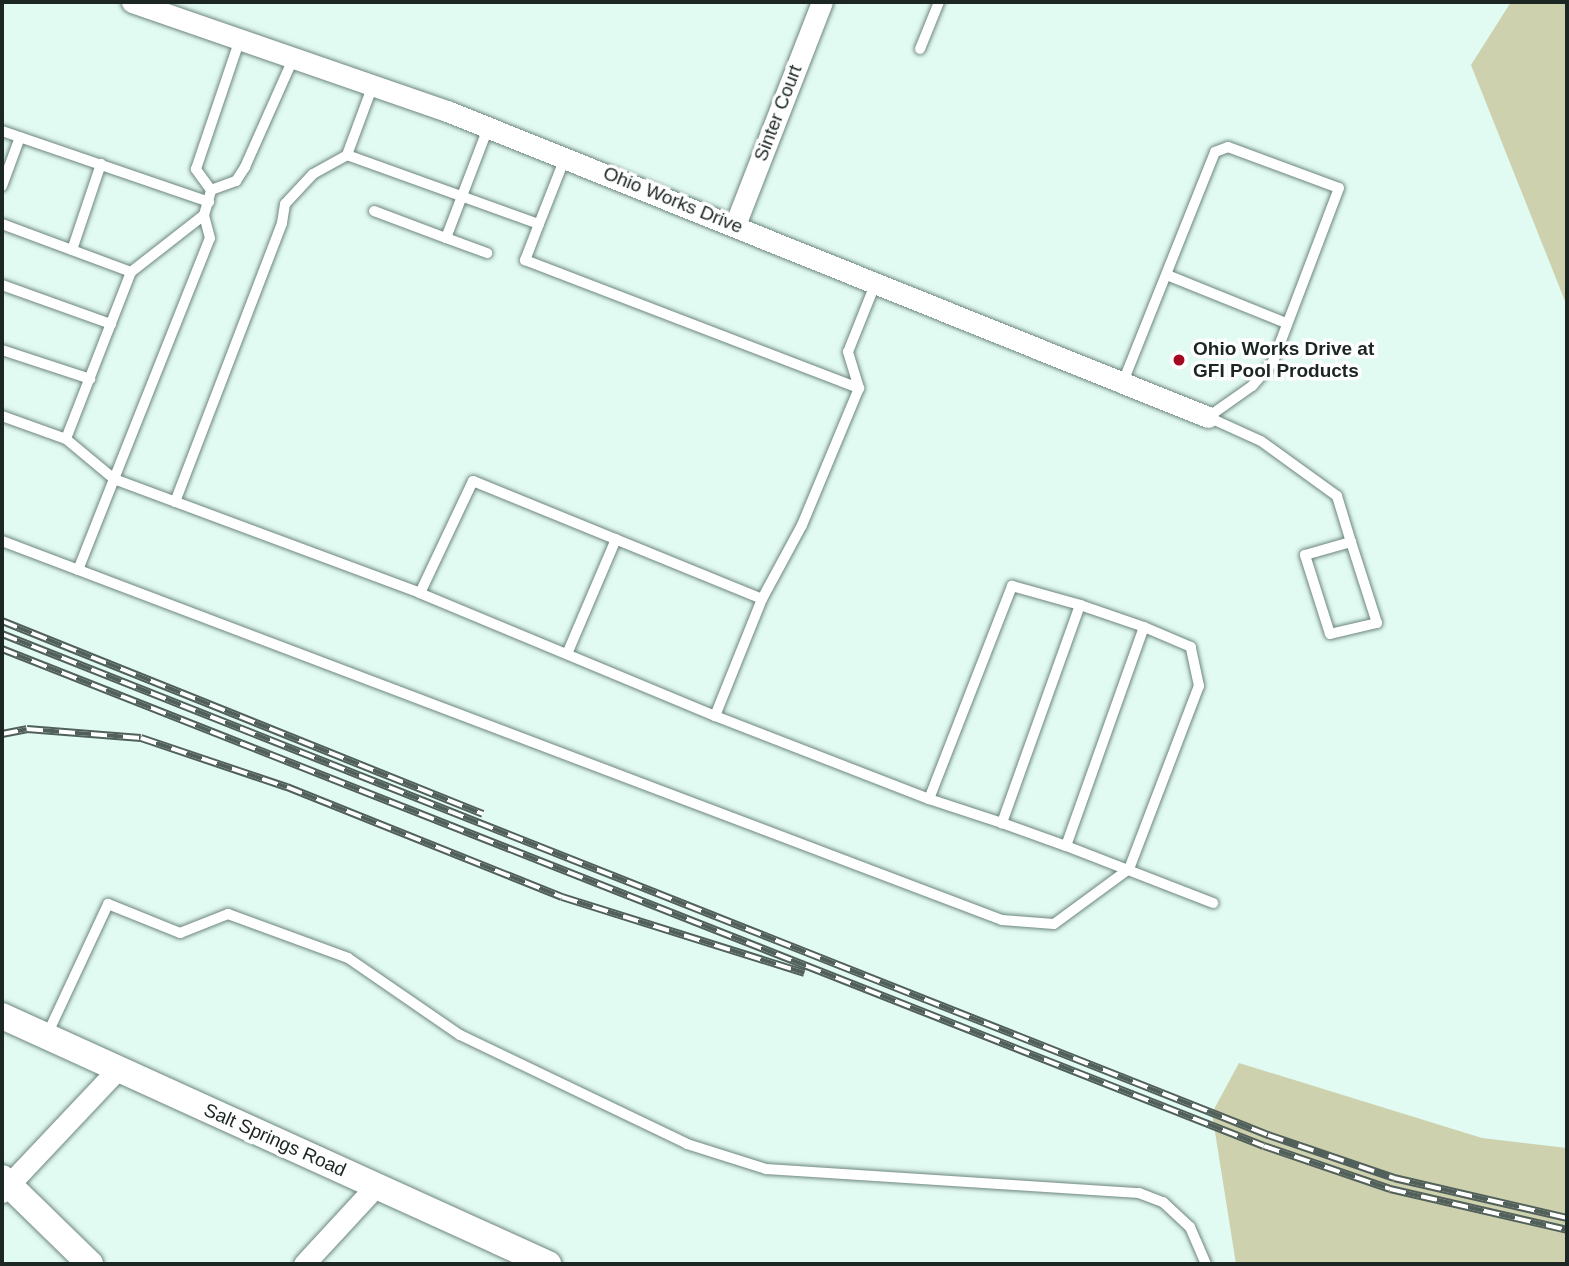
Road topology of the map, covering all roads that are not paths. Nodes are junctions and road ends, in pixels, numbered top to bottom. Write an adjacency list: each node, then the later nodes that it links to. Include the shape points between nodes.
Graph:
1 (132, 2): 4 (street, Ohio Works Drive)
2 (822, 2): 23 (street, Sinter Court)
3 (939, 2): 6 (lane)
4 (164, 6): 5 (street, Ohio Works Drive)
5 (240, 39): 7 (street, Ohio Works Drive); 16 (lane, via 197,169)
6 (920, 50)
7 (294, 57): 8 (street, Ohio Works Drive); 16 (lane, via 245,167 236,181)
8 (373, 85): 9 (street, Ohio Works Drive); 12 (lane)
9 (488, 128): 13 (street, Ohio Works Drive); 17 (lane)
10 (2, 131): 11 (lane)
11 (20, 137): 14 (lane); 15 (lane)
12 (346, 155): 17 (lane); 41 (lane, via 313,174 285,204 282,223)
13 (565, 158): 22 (lane); 23 (street, Ohio Works Drive)
14 (102, 164): 18 (lane); 25 (lane)
15 (2, 186)
16 (211, 190): 18 (lane)
17 (464, 195): 22 (lane); 24 (lane)
18 (209, 202): 20 (lane)
19 (374, 211): 24 (lane)
20 (204, 215): 27 (lane); 40 (lane, via 210,238)
21 (2, 224): 25 (lane)
22 (539, 224): 36 (lane, via 525,260)
23 (735, 225): 29 (street, Ohio Works Drive)
24 (446, 238): 26 (lane)
25 (72, 250): 27 (lane)
26 (487, 253)
27 (131, 272): 32 (lane)
28 (1167, 275): 31 (lane); 31 (lane, via 1215,152 1228,147 1339,188); 35 (lane)
29 (876, 282): 35 (street, Ohio Works Drive); 36 (lane, via 848,352)
30 (2, 285): 32 (lane)
31 (1286, 323): 38 (lane, via 1266,370 1252,386)
32 (111, 324): 34 (lane)
33 (2, 350): 34 (lane)
34 (90, 379): 39 (lane)
35 (1123, 382): 38 (street, Ohio Works Drive)
36 (859, 388): 47 (lane, via 802,526)
37 (2, 416): 39 (lane)
38 (1208, 417): 44 (lane, via 1261,441 1337,496)
39 (66, 439): 40 (lane)
40 (114, 479): 41 (lane); 45 (lane)
41 (175, 502): 46 (lane)
42 (616, 539): 46 (lane, via 473,481); 47 (lane); 50 (lane)
43 (2, 541): 45 (lane)
44 (1351, 541): 44 (lane, via 1377,623 1330,634 1305,555)
45 (78, 570): 55 (lane, via 1002,920 1054,924)
46 (420, 593): 50 (lane)
47 (762, 599): 51 (lane)
48 (1080, 605): 49 (lane); 52 (lane, via 1012,586); 53 (lane)
49 (1144, 627): 54 (lane); 55 (lane, via 1191,647 1199,686)
50 (567, 654): 51 (lane)
51 (715, 716): 52 (lane)
52 (929, 799): 53 (lane)
53 (1002, 823): 54 (lane)
54 (1066, 846): 55 (lane)
55 (1129, 869): 56 (lane)
56 (1213, 903)
57 (2, 1016): 58 (street, Salt Springs Road)
58 (46, 1037): 59 (street, Salt Springs Road); 65 (lane, via 108,904 180,933 228,914 348,958 460,1035 687,1144 766,1169 1139,1193 1163,1202 1190,1227)
59 (118, 1069): 60 (street); 61 (street, Salt Springs Road)
60 (4, 1185): 62 (street)
61 (376, 1186): 63 (street); 64 (street, Salt Springs Road)
62 (90, 1264)
63 (304, 1264)
64 (548, 1264)
65 (1206, 1264)

